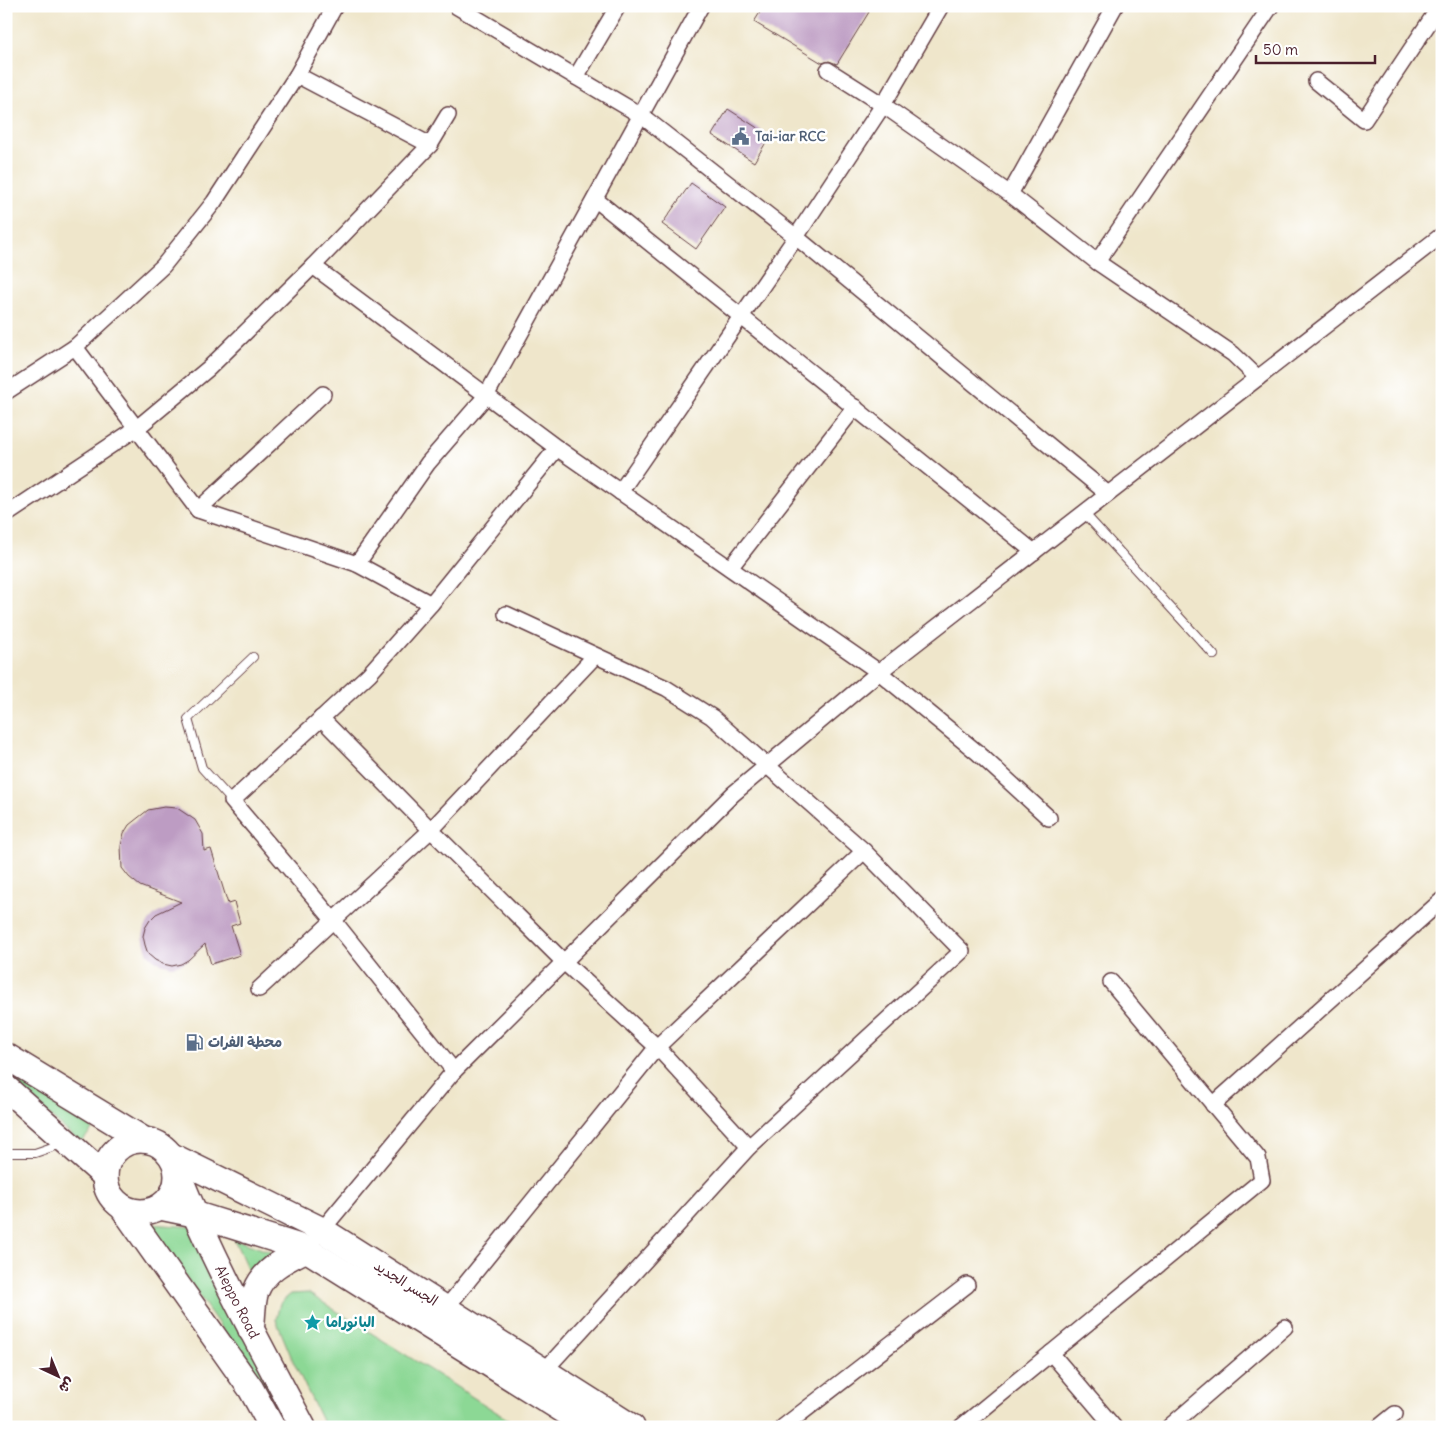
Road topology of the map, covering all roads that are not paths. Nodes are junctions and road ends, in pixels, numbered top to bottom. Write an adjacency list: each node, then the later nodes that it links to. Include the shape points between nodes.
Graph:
1 (335, 6): 10 (street)
2 (456, 6): 11 (street)
3 (618, 6): 11 (street)
4 (701, 6): 15 (street)
5 (941, 6): 13 (street)
6 (1115, 6): 17 (street)
7 (1272, 6): 21 (street)
8 (1440, 6): 12 (street, via 1364,120)
9 (828, 70): 13 (street)
10 (297, 75): 16 (street); 24 (street, via 214,202 163,266)
11 (576, 77): 15 (street)
12 (1316, 81)
13 (883, 105): 17 (street); 20 (street)
14 (448, 115): 16 (street)
15 (642, 116): 18 (street); 20 (street)
16 (430, 145): 22 (street)
17 (1010, 194): 21 (street)
18 (595, 199): 23 (street); 28 (street)
19 (1442, 235): 25 (street)
20 (796, 237): 23 (street); 33 (street)
21 (1097, 262): 25 (street, via 1233,354)
22 (313, 266): 28 (street); 30 (street, via 209,368)
23 (741, 316): 29 (street); 32 (street)
24 (75, 347): 26 (street); 30 (street)
25 (1258, 378): 33 (street)
26 (6, 392)
27 (323, 394): 34 (street)
28 (486, 396): 31 (street); 38 (street, via 428,463)
29 (855, 407): 37 (street); 39 (street)
30 (137, 428): 34 (street); 36 (street)
31 (557, 448): 32 (street); 40 (street)
32 (620, 492): 39 (street)
33 (1108, 494): 35 (street)
34 (198, 510): 38 (street)
35 (1084, 513): 37 (street); 42 (lane)
36 (6, 515)
37 (1034, 552): 45 (street)
38 (357, 564): 40 (street)
39 (730, 568): 45 (street)
40 (431, 604): 46 (street, via 369,674)
41 (506, 614): 43 (street)
42 (1214, 655)
43 (595, 656): 47 (street, via 666,688 712,717); 50 (street)
44 (253, 657): 48 (lane, via 188,718 202,768)
45 (879, 672): 47 (street); 49 (street)
46 (321, 718): 48 (street); 50 (street)
47 (768, 765): 51 (street); 54 (street, via 733,794)
48 (232, 801): 53 (street)
49 (1049, 818)
50 (432, 830): 53 (street); 54 (street)
51 (864, 851): 57 (street); 64 (street, via 962,951)
52 (1442, 900): 61 (street)
53 (334, 921): 56 (street); 59 (street)
54 (564, 962): 57 (street); 59 (street)
55 (1111, 982): 61 (street)
56 (259, 989)
57 (657, 1047): 64 (street); 74 (street)
58 (6, 1056): 62 (main road)
59 (454, 1071): 71 (street)
60 (6, 1088): 63 (main road)
61 (1213, 1105): 77 (street, via 1258,1158 1262,1180)
62 (144, 1140): 66 (main road, via 164,1148); 67 (main road, via 132,1141 117,1150 107,1164)
63 (66, 1142): 65 (lane, via 35,1153); 67 (main road)
64 (749, 1147): 78 (street)
65 (6, 1154)
66 (174, 1165): 68 (main road, via 177,1184 174,1193); 70 (main road, Aleppo Road); 71 (main road, الجسر الجديد)
67 (105, 1176): 69 (main road, via 110,1194)
68 (160, 1207): 69 (main road, via 142,1212); 70 (main road, الجسر الجديد)
69 (123, 1208): 80 (main road, via 251,1389)
70 (194, 1214): 72 (main road, الجسر الجديد); 76 (main road, Aleppo Road)
71 (322, 1230): 72 (street); 74 (main road, الجسر الجديد)
72 (306, 1248): 76 (main road, via 278,1264 265,1276 256,1292); 82 (main road, الجسر الجديد)
73 (966, 1285): 84 (street)
74 (446, 1308): 78 (main road, الجسر الجديد)
75 (1285, 1327): 87 (street)
76 (251, 1330): 81 (main road, Aleppo Road)
77 (1051, 1353): 85 (street); 86 (street)
78 (544, 1370): 83 (main road, الجسر الجديد)
79 (1395, 1414): 88 (street)
80 (272, 1427)
81 (304, 1427)
82 (590, 1427)
83 (632, 1427)
84 (783, 1427)
85 (961, 1427)
86 (1114, 1427)
87 (1169, 1427)
88 (1379, 1427)

